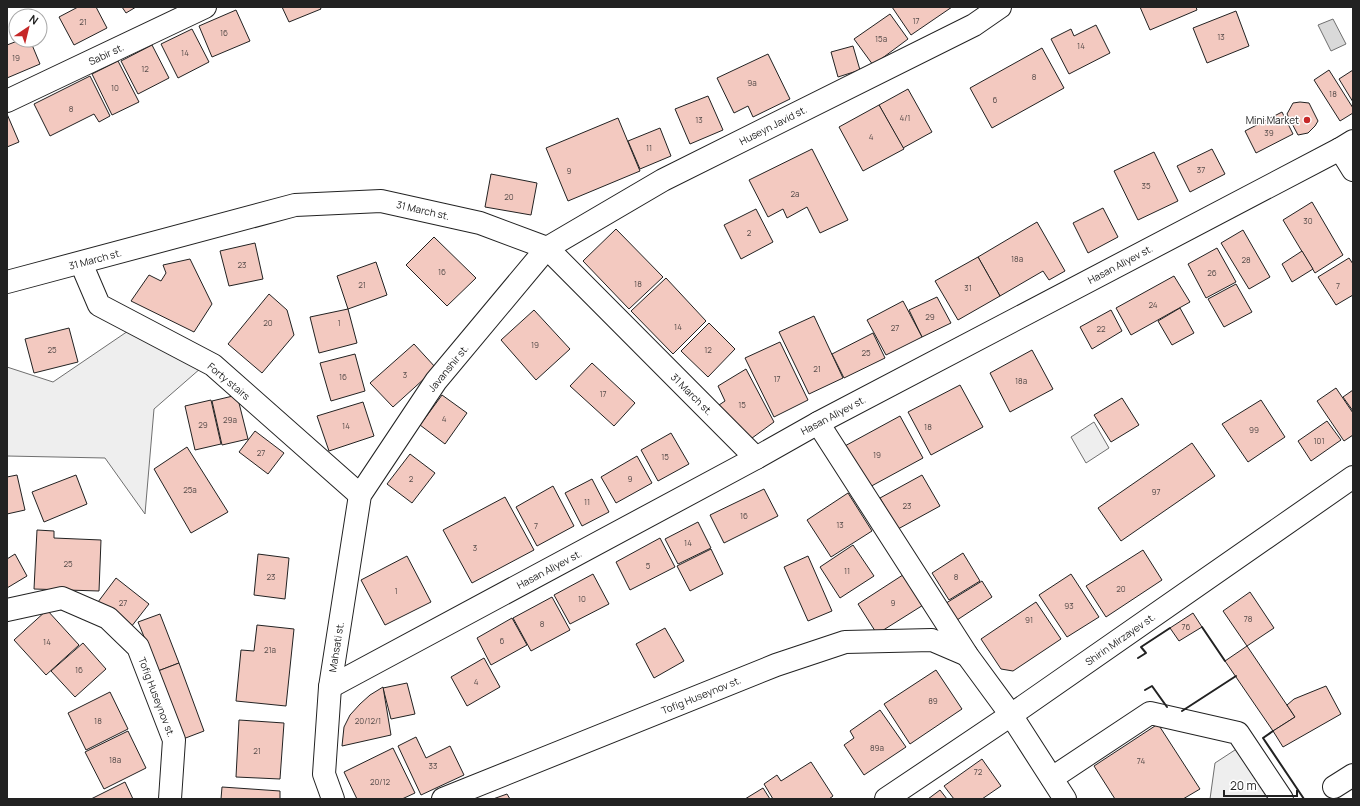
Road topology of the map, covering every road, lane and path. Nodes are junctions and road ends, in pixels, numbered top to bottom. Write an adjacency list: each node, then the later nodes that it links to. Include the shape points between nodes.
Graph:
1 (205, 7): 3 (street, Sabir st.)
2 (1000, 7): 6 (street, Huseyn Javid st., via 974,25 663,180)
3 (7, 101)
4 (1347, 145): 5 (street, Hasan Aliyev st.); 9 (street, Hasan Aliyev st.)
5 (1353, 170)
6 (547, 248): 7 (street, 31 March st., via 480,223 381,201 295,205); 10 (street, 31 March st.); 12 (street, Javanshir st., via 436,381)
7 (81, 263): 8 (street, 31 March st.); 12 (street, Forty stairs, via 99,305 213,365)
8 (7, 282)
9 (818, 423): 10 (street, Hasan Aliyev st.); 14 (street)
10 (756, 458): 15 (street, Hasan Aliyev st.)
11 (1353, 477): 16 (street, Shirin Mirzayev st.)
12 (360, 495): 15 (street, Mahsati st.)
13 (7, 610): 20 (street, Tofig Huseynov st., via 62,598 108,618 138,647 174,740)
14 (967, 655): 16 (street); 22 (street, Tofig Huseynov st., via 932,640 845,642 776,665)
15 (330, 687): 21 (street, Mahsati st., via 324,774)
16 (1011, 715): 18 (street); 23 (street, Shirin Mirzayev st.)
17 (1353, 775): 19 (street)
18 (1052, 778): 24 (street); 25 (street, via 1150,713 1238,733)
19 (1334, 787)
20 (170, 799)
21 (333, 799)
22 (443, 799)
23 (886, 799)
24 (1065, 799)
25 (1282, 799)

